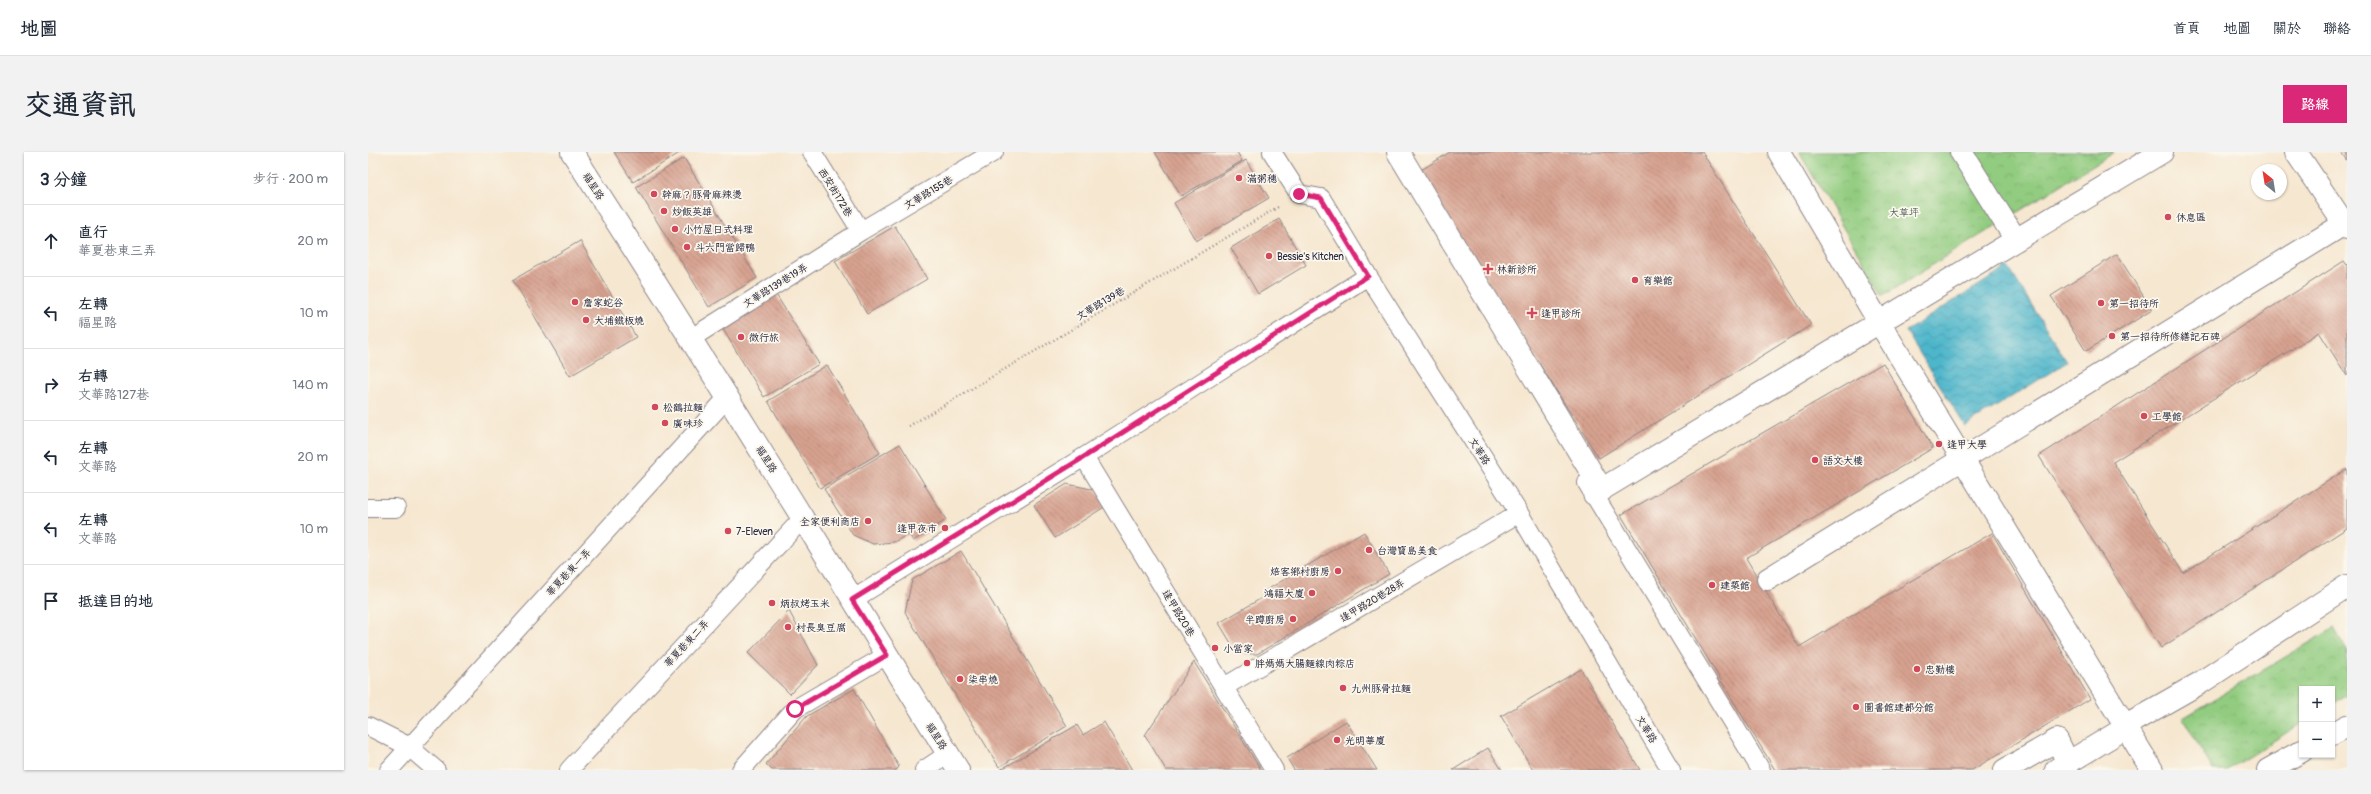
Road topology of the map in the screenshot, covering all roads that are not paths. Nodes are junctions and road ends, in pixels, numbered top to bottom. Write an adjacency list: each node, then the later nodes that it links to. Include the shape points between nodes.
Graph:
1 (572, 152): 16 (street, 福星路)
2 (812, 152): 12 (lane, 西安街172巷)
3 (994, 152): 12 (lane, 文華路155巷)
4 (1272, 152): 14 (lane, 文華路, via 1299,194 1321,198)
5 (1386, 152): 20 (lane)
6 (1398, 152): 20 (street)
7 (1779, 152): 15 (street)
8 (1961, 152): 13 (street)
9 (2162, 152): 13 (street)
10 (2296, 152): 11 (street)
11 (2346, 226): 19 (street)
12 (861, 231): 16 (lane, 文華路139巷19弄)
13 (2016, 240): 15 (street)
14 (1368, 276): 18 (lane); 23 (lane, 文華路)
15 (1879, 322): 19 (street); 20 (street)
16 (690, 338): 17 (street, 福星路)
17 (728, 397): 24 (street, 福星路); 34 (lane, 華夏巷東一弄)
18 (1084, 457): 27 (lane); 29 (lane, 逢甲路20巷)
19 (1964, 459): 25 (street); 30 (street)
20 (1598, 492): 45 (lane)
21 (368, 508): 22 (lane)
22 (396, 508)
23 (1519, 512): 29 (lane, 逢甲路20巷28弄); 44 (lane, 文華路)
24 (804, 517): 27 (street, 福星路); 40 (lane, 華夏巷東二弄)
25 (1768, 579)
26 (2347, 586): 30 (street, via 2200,682)
27 (852, 600): 28 (street, 福星路)
28 (887, 655): 36 (street, 福星路); 41 (lane, via 795,709)
29 (1224, 687): 43 (lane, 逢甲路20巷)
30 (2126, 725): 37 (street, via 2122,730); 47 (street)
31 (368, 726): 34 (lane)
32 (2347, 726): 33 (street)
33 (2335, 732)
34 (408, 746): 38 (lane, 華夏巷東一弄); 39 (lane)
35 (2299, 753): 48 (street)
36 (953, 762): 42 (lane)
37 (2062, 766): 46 (street, via 2057,740)
38 (389, 770)
39 (436, 770)
40 (569, 770)
41 (741, 770)
42 (924, 770)
43 (1274, 770)
44 (1671, 770)
45 (1761, 770)
46 (2005, 770)
47 (2152, 770)
48 (2268, 770)

